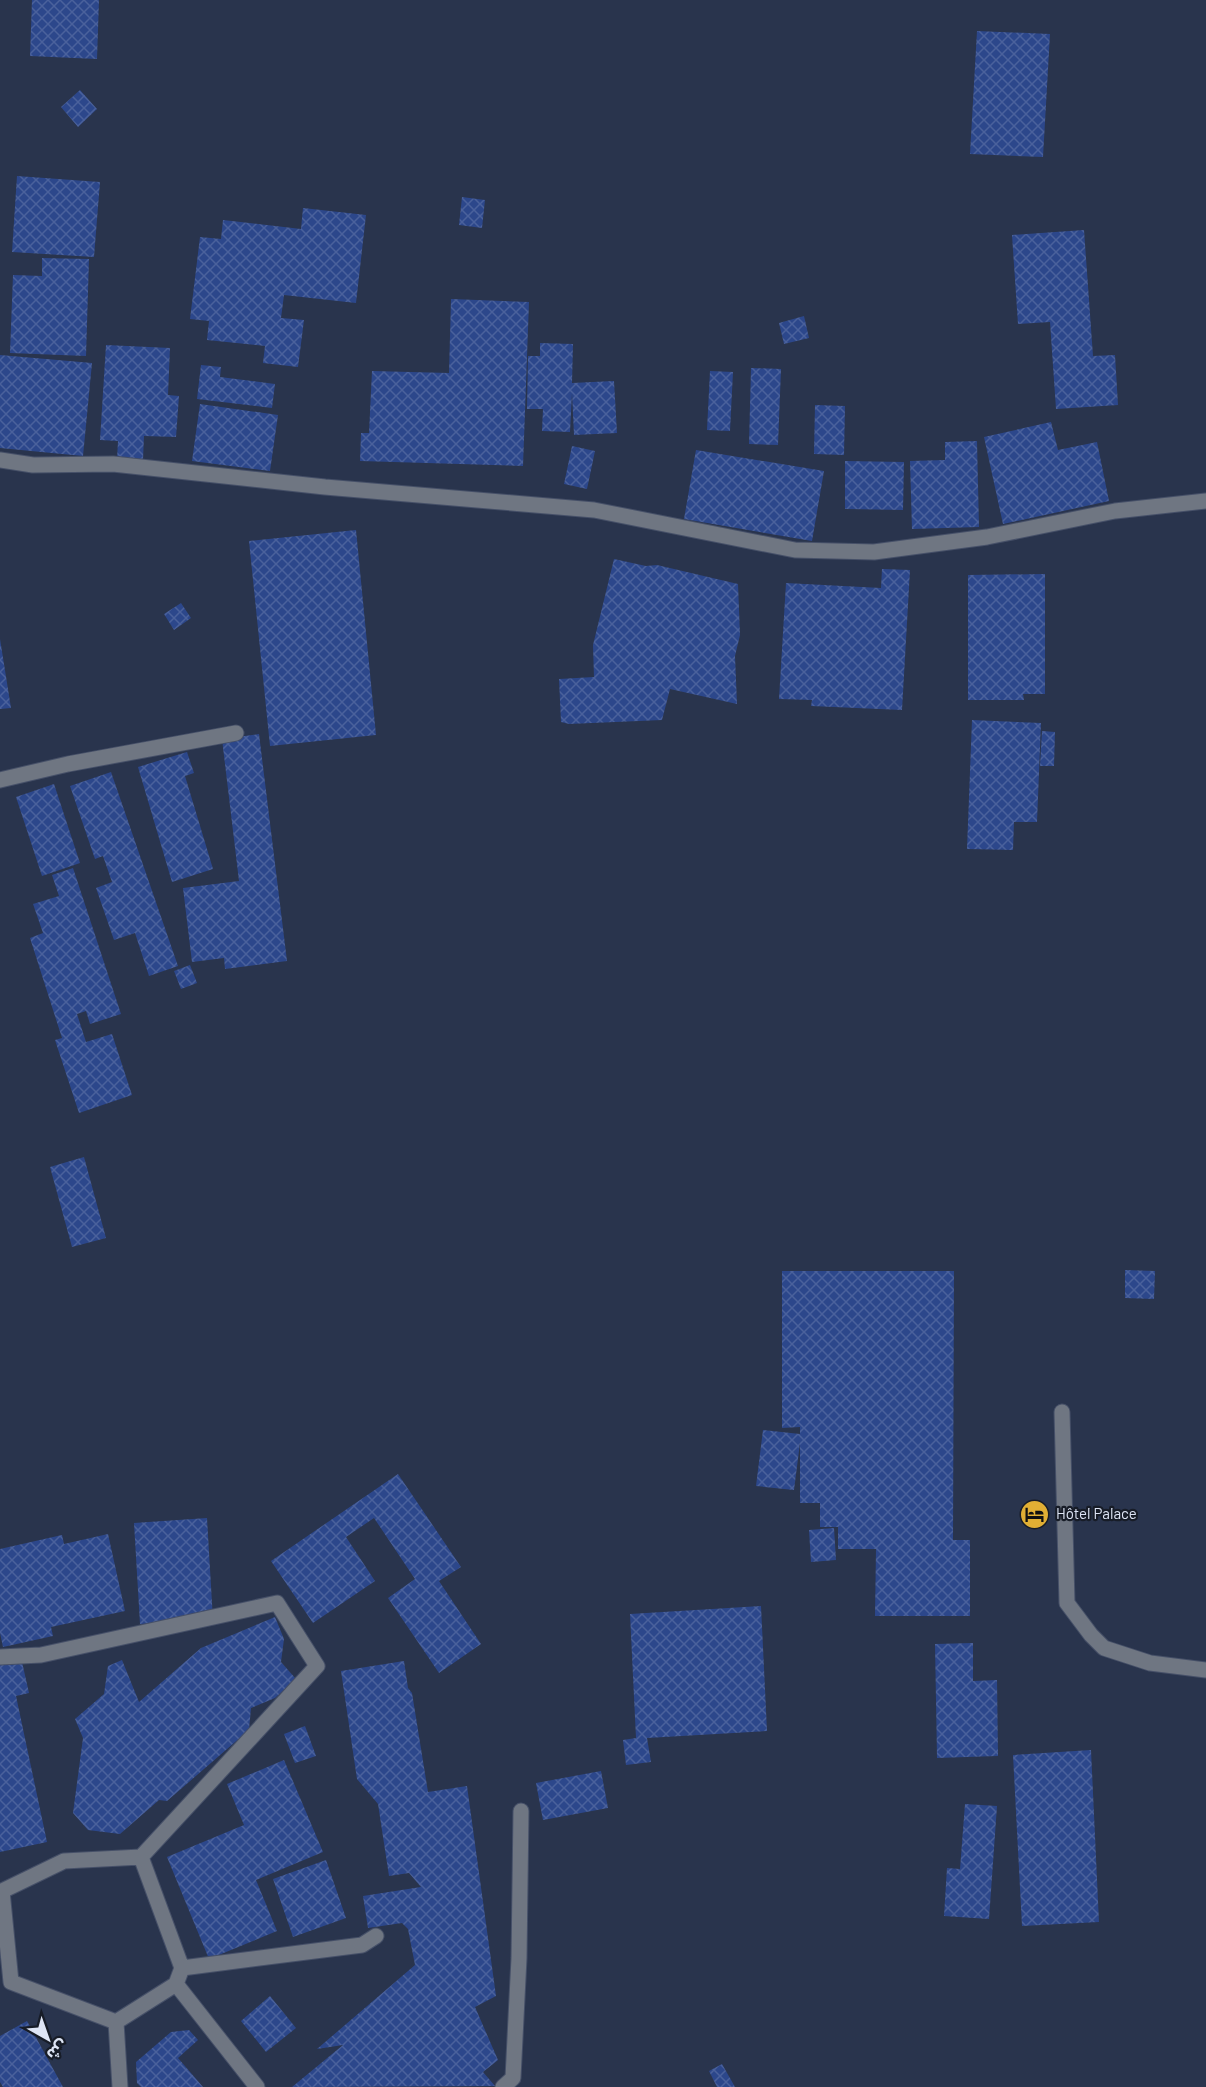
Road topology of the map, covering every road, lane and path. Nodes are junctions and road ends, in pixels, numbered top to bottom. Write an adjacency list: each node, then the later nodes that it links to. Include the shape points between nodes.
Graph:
1 (0, 460): 2 (street, via 33,465 113,464 325,488 594,510 795,550 874,552 987,537 1115,511)
2 (1206, 501)
3 (236, 733): 4 (street)
4 (0, 780)
5 (1062, 1412): 7 (street, via 1067,1603 1104,1648 1150,1663)
6 (0, 1657): 9 (street, via 40,1655 277,1603 317,1666)
7 (1206, 1670)
8 (521, 1811): 18 (street, via 513,2078)
9 (141, 1857): 10 (street, via 64,1861); 12 (street)
10 (1, 1890): 14 (street)
11 (376, 1936): 12 (street, via 362,1945)
12 (182, 1968): 13 (street)
13 (176, 1984): 15 (street); 17 (street)
14 (6, 1986): 15 (street)
15 (116, 2022): 16 (street)
16 (120, 2087)
17 (257, 2087)
18 (503, 2087)

